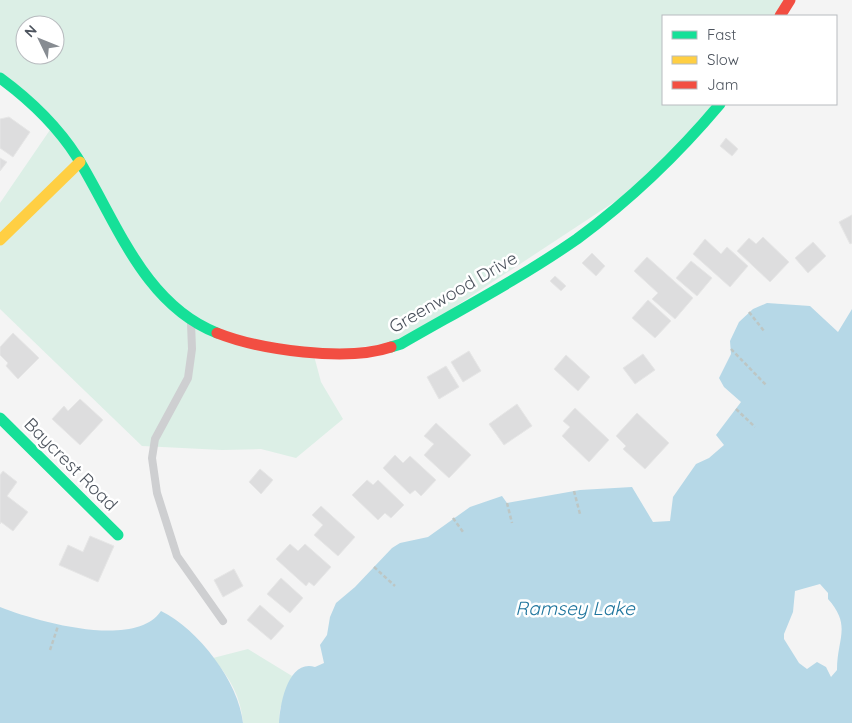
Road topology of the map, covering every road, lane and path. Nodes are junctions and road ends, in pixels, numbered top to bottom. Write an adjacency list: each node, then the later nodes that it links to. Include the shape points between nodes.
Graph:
1 (790, 0): 2 (street)
2 (781, 15)
3 (0, 78): 5 (street, Greenwood Drive, via 46,117)
4 (719, 105): 8 (street, Greenwood Drive, via 664,165 610,214 576,239 401,344 368,354 312,352 221,334)
5 (80, 162): 6 (street); 8 (street, Greenwood Drive, via 148,274 174,309)
6 (0, 240)
7 (750, 312): 9 (path)
8 (191, 320): 24 (lane, via 188,378 157,433 152,458 157,493 177,556)
9 (764, 331)
10 (731, 349): 11 (path)
11 (767, 386)
12 (736, 409): 14 (path)
13 (0, 418): 21 (street, Baycrest Road)
14 (755, 427)
15 (574, 491): 17 (path)
16 (507, 503): 19 (path)
17 (580, 514)
18 (454, 518): 20 (path)
19 (512, 523)
20 (462, 532)
21 (118, 535)
22 (374, 567): 23 (path)
23 (395, 586)
24 (223, 621)
25 (58, 626): 26 (path)
26 (50, 650)

